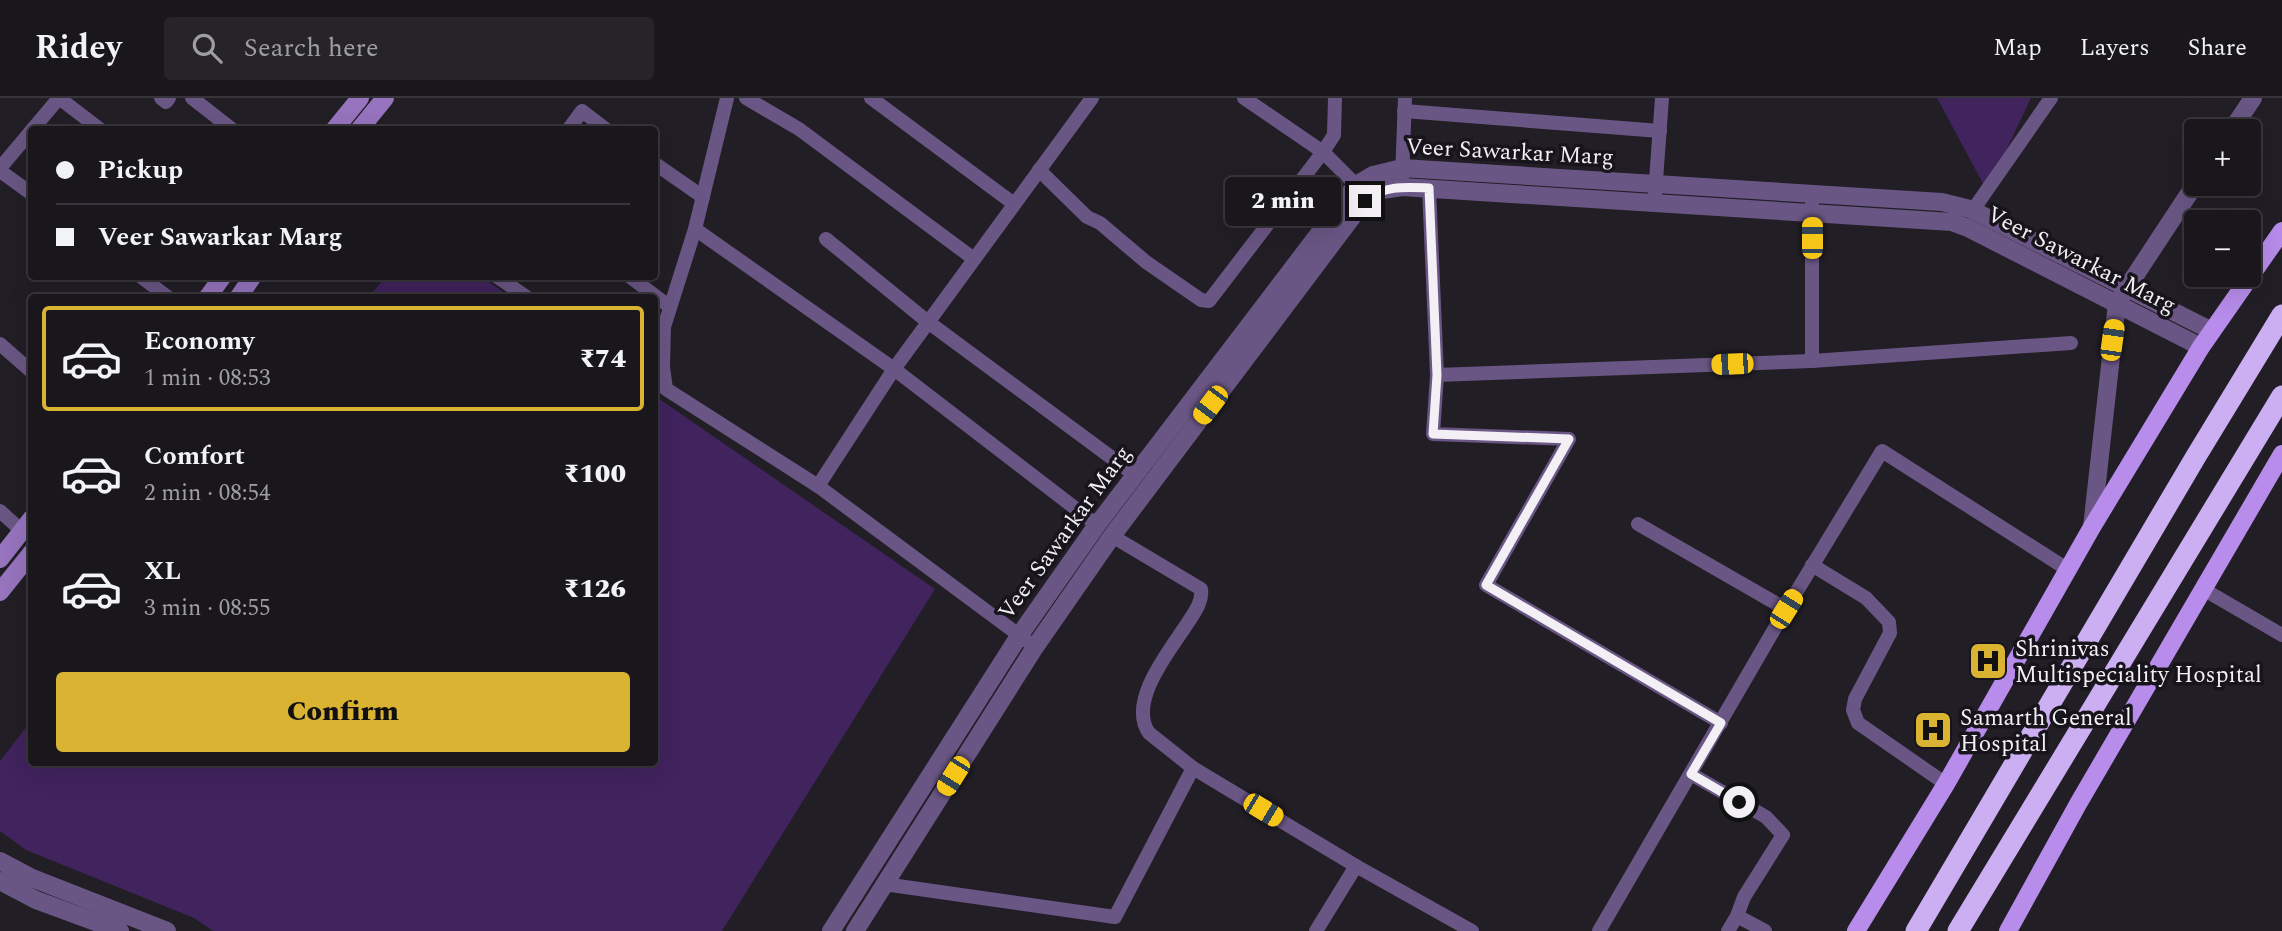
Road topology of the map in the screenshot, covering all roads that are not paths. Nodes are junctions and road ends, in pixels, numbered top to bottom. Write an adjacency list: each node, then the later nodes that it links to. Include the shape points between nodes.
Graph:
1 (161, 98): 2 (street, via 166,102)
2 (169, 98)
3 (192, 98): 19 (street)
4 (360, 98): 20 (main road)
5 (385, 98): 21 (main road)
6 (727, 98): 38 (street)
7 (746, 98): 46 (street, via 799,128)
8 (872, 98): 40 (street)
9 (1092, 98): 30 (street)
10 (1244, 98): 26 (street)
11 (1335, 98): 26 (street, via 1334,135)
12 (1662, 98): 24 (street)
13 (2050, 98): 41 (street)
14 (2253, 98): 16 (street)
15 (1404, 105): 24 (street); 28 (street)
16 (2239, 119)
17 (35, 126): 18 (street, via 59,98)
18 (96, 126)
19 (228, 126)
20 (337, 126)
21 (362, 126)
22 (571, 126): 23 (street, via 582,111)
23 (602, 126)
24 (1660, 131): 31 (street)
25 (28, 135): 29 (street)
26 (1323, 152): 30 (street, via 1214,298 1205,301 1087,217); 35 (street)
27 (658, 166): 38 (street)
28 (1402, 168): 31 (street, Veer Sawarkar Marg); 32 (street); 35 (street, Veer Sawarkar Marg, via 1373,175)
29 (0, 169): 34 (street)
30 (1040, 170): 40 (street)
31 (1656, 184): 36 (street, Veer Sawarkar Marg); 39 (street)
32 (1402, 187): 33 (street, Veer Sawarkar Marg); 35 (street, Veer Sawarkar Marg)
33 (1429, 188): 39 (street, Veer Sawarkar Marg); 65 (street)
34 (28, 191)
35 (1360, 193): 69 (street, Veer Sawarkar Marg, via 1241,334); 76 (street, Veer Sawarkar Marg)
36 (1812, 194): 41 (street, Veer Sawarkar Marg, via 1942,202); 42 (street)
37 (2187, 196): 53 (street)
38 (703, 197): 43 (street)
39 (1654, 203): 42 (street, Veer Sawarkar Marg)
40 (1014, 204): 46 (street)
41 (1973, 210): 53 (street, Veer Sawarkar Marg)
42 (1812, 213): 53 (street, Veer Sawarkar Marg, via 1960,224); 62 (street)
43 (695, 229): 55 (street); 64 (street)
44 (2282, 231): 58 (main road)
45 (826, 239): 57 (street)
46 (974, 260): 57 (street)
47 (150, 280): 50 (street)
48 (502, 280): 51 (street)
49 (634, 280): 52 (street)
50 (165, 294)
51 (522, 294)
52 (653, 294)
53 (2122, 295): 58 (street, Veer Sawarkar Marg); 61 (street, Veer Sawarkar Marg); 75 (street)
54 (658, 298): 55 (street)
55 (670, 307): 66 (street)
56 (2282, 315): 108 (highway)
57 (928, 322): 64 (street); 69 (street)
58 (2212, 331): 61 (main road)
59 (2071, 343): 62 (street)
60 (0, 344): 63 (street)
61 (2201, 347): 75 (main road)
62 (1812, 361): 65 (street)
63 (28, 368)
64 (894, 369): 70 (street); 74 (street)
65 (1437, 375): 87 (street, via 1433,434 1569,439 1486,585)
66 (660, 385): 70 (street)
67 (2282, 396): 109 (highway)
68 (2282, 454): 81 (main road)
69 (1135, 475): 74 (street, Veer Sawarkar Marg)
70 (818, 486): 85 (street)
71 (0, 511): 72 (street)
72 (27, 524): 78 (main road)
73 (1638, 524): 83 (street)
74 (1097, 525): 85 (street, Veer Sawarkar Marg)
75 (2092, 527): 80 (main road)
76 (1112, 536): 86 (street, Veer Sawarkar Marg); 88 (street, via 1201,589 1194,613 1150,683 1142,716 1149,733)
77 (28, 557): 82 (main road)
78 (0, 559)
79 (1812, 565): 80 (street, via 1882,451); 83 (street); 90 (street, via 1866,598 1889,622 1890,633 1855,699 1858,723)
80 (2067, 569): 90 (main road)
81 (2203, 589): 84 (street); 110 (main road)
82 (0, 592)
83 (1786, 609): 87 (street)
84 (2282, 635)
85 (1019, 636): 86 (street); 99 (street, Veer Sawarkar Marg)
86 (1035, 647): 94 (street, Veer Sawarkar Marg)
87 (1721, 723): 89 (street)
88 (1193, 768): 92 (street); 96 (street)
89 (1691, 774): 95 (street, via 1766,817 1783,835); 104 (street)
90 (1946, 784): 107 (main road)
91 (0, 861): 98 (street)
92 (1356, 866): 102 (street); 103 (street)
93 (0, 881): 97 (street)
94 (884, 884): 96 (street); 100 (street, Veer Sawarkar Marg)
95 (1737, 916): 105 (street); 106 (street)
96 (1115, 917): 101 (street)
97 (113, 930)
98 (167, 931)
99 (831, 931)
100 (855, 931)
101 (1107, 931)
102 (1317, 931)
103 (1472, 931)
104 (1599, 931)
105 (1728, 931)
106 (1765, 931)
107 (1856, 931)
108 (1916, 931)
109 (1958, 931)
110 (2008, 931)

